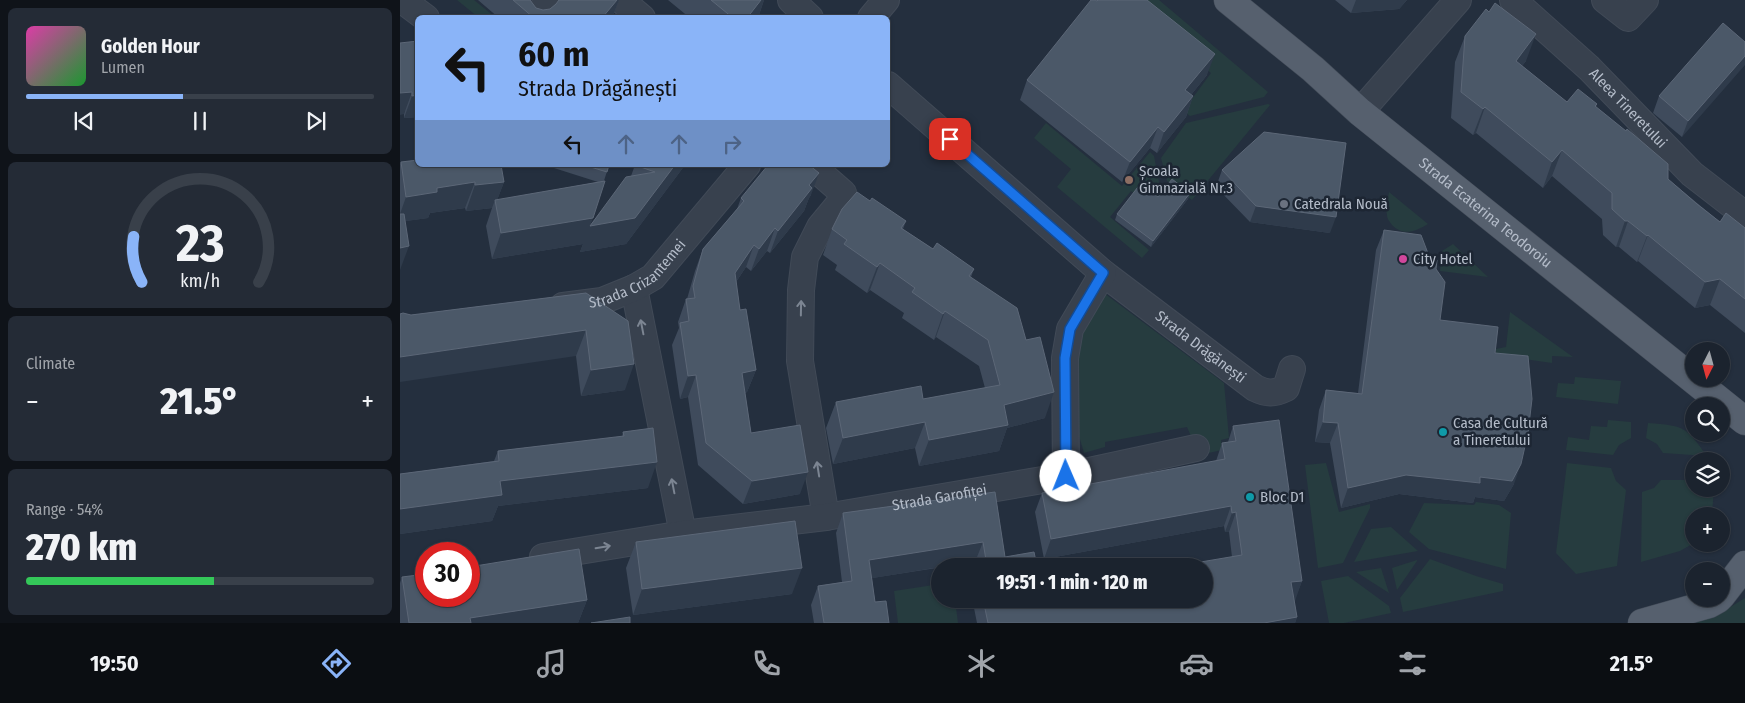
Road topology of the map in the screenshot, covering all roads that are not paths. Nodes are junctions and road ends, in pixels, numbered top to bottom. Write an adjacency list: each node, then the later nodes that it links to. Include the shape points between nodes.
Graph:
1 (402, 0): 11 (street)
2 (549, 0): 12 (street)
3 (621, 0): 13 (street)
4 (791, 0): 14 (street)
5 (886, 0): 15 (street)
6 (1228, 0): 17 (main road, Strada Ecaterina Teodoroiu)
7 (1458, 0): 17 (street)
8 (1513, 0): 20 (street, Aleea Tineretului, via 1589,68 1692,174)
9 (1605, 0): 10 (street, via 1628,18)
10 (1645, 0)
11 (422, 15)
12 (538, 15)
13 (638, 15)
14 (807, 15)
15 (874, 15)
16 (890, 87): 21 (street, Strada Drăgănești)
17 (1360, 112): 25 (main road, Strada Ecaterina Teodoroiu)
18 (813, 167): 28 (street, one-way to 18, via 800,361 801,290 805,257 843,193)
19 (735, 169): 22 (street, Strada Crizantemei, via 653,277)
20 (1745, 215)
21 (1103, 273): 24 (street, Strada Drăgănești, via 1255,388 1266,393 1286,388); 27 (street, via 1066,341)
22 (634, 288): 23 (street, Strada Crizantemei, via 602,301); 29 (street, one-way to 22)
23 (544, 308)
24 (1292, 369)
25 (1745, 421)
26 (1196, 448): 27 (street, Strada Garofiței)
27 (1066, 476): 28 (street, Strada Garofiței)
28 (826, 517): 29 (street, Strada Garofiței)
29 (683, 534): 30 (street, Strada Garofiței, one-way to 29)
30 (517, 561)
31 (1745, 565): 32 (main road)
32 (1730, 584)
33 (1745, 584): 34 (main road)
34 (1730, 592)
35 (1698, 607): 36 (main road)
36 (1642, 623)

